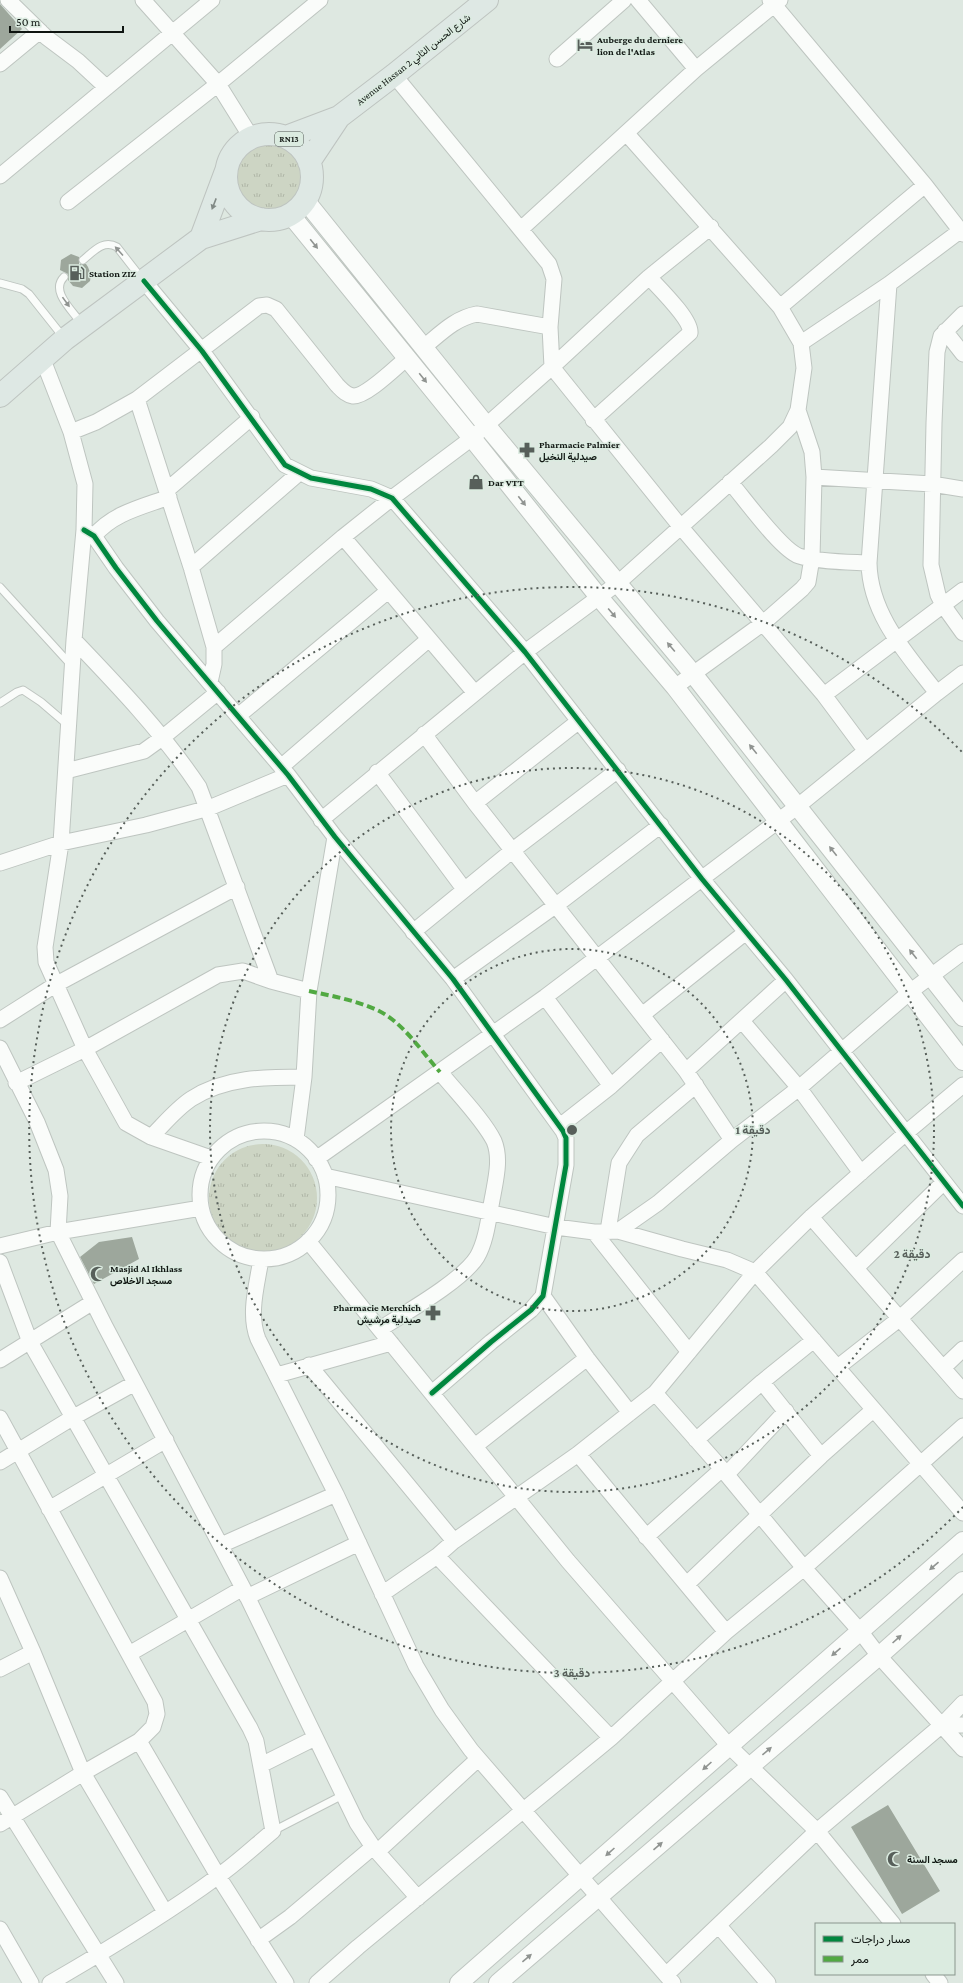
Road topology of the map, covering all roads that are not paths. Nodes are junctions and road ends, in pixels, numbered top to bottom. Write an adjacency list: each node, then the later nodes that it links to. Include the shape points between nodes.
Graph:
1 (8, 0): 9 (street)
2 (144, 0): 10 (street)
3 (212, 0): 10 (street)
4 (320, 0): 15 (street)
5 (487, 0): 14 (main road, Avenue Hassan 2 شارع الحسن الثاني / RN13)
6 (624, 0): 11 (street)
7 (638, 0): 13 (street)
8 (775, 2): 13 (street); 24 (street)
9 (40, 31): 12 (street); 16 (street)
10 (174, 33): 15 (street); 16 (street)
11 (556, 59)
12 (0, 64)
13 (696, 69): 18 (street)
14 (394, 75): 17 (main road, Avenue Hassan 2 شارع الحسن الثاني / RN13); 29 (street)
15 (218, 84): 20 (street); 25 (street)
16 (106, 87): 23 (street)
17 (339, 117): 19 (main road, Avenue Hassan 2 شارع الحسن الثاني / RN13); 21 (main road, Avenue Hassan 2 شارع الحسن الثاني / RN13)
18 (627, 134): 28 (street); 29 (street)
19 (286, 137): 20 (main road, RN13, via 263,134); 21 (main road, RN13, via 304,152)
20 (251, 138): 22 (main road, RN13, via 239,146)
21 (309, 162): 26 (main road, RN13, via 312,175 310,188)
22 (226, 170): 27 (main road, via 226,184 230,196 238,207 249,215); 31 (main road, RN13, one-way to 31)
23 (0, 176)
24 (925, 185): 30 (street); 38 (street)
25 (68, 202)
26 (297, 207): 27 (main road, via 271,220); 45 (street); 48 (street, one-way to 48)
27 (261, 219): 31 (main road)
28 (711, 227): 34 (street); 38 (street)
29 (521, 229): 41 (street, via 553,272 554,291)
30 (962, 233): 37 (street)
31 (201, 238): 35 (main road)
32 (83, 260): 35 (lane, one-way to 32, via 112,244 104,244)
33 (64, 276): 40 (lane, one-way to 40, via 59,283 59,290)
34 (649, 277): 50 (street); 55 (street, via 686,320 691,329 690,333)
35 (144, 281): 40 (main road); 46 (street)
36 (0, 283): 43 (lane, via 22,289 29,294)
37 (889, 284): 44 (street); 61 (street)
38 (780, 307): 44 (street)
39 (963, 314): 42 (street)
40 (83, 326): 43 (main road)
41 (550, 327): 45 (street, via 488,315 471,315 455,322); 50 (street)
42 (945, 331): 47 (street); 63 (street, via 937,352)
43 (65, 339): 49 (main road)
44 (801, 343): 53 (street, via 804,368)
45 (424, 347): 56 (street)
46 (202, 351): 48 (street, via 253,310 267,305 282,315 337,385 352,396 363,393); 52 (street); 54 (street)
47 (963, 354)
48 (407, 358): 58 (street, one-way to 58)
49 (43, 360): 51 (main road); 57 (street)
50 (552, 367): 55 (street); 56 (street)
51 (0, 396)
52 (137, 400): 57 (street, via 113,414); 65 (street)
53 (798, 410): 60 (street, via 812,452); 62 (street, via 790,427)
54 (252, 417): 59 (street, via 285,465); 65 (street)
55 (593, 420): 67 (street)
56 (486, 425): 58 (street); 73 (street)
57 (71, 432): 68 (street, via 85,484)
58 (472, 438): 66 (street); 77 (street, one-way to 77)
59 (299, 473): 66 (street, via 331,483 371,489); 72 (street)
60 (814, 477): 61 (street); 70 (street)
61 (876, 479): 63 (street); 71 (street)
62 (730, 482): 67 (street); 70 (street, via 788,549 799,556)
63 (932, 484): 64 (street); 78 (street, via 931,565 934,585)
64 (963, 489)
65 (168, 494): 68 (street, via 117,516); 72 (street)
66 (392, 498): 69 (street); 85 (street)
67 (680, 526): 73 (street); 79 (street)
68 (89, 533): 82 (street); 89 (street, via 157,621)
69 (343, 537): 76 (street); 84 (street)
70 (812, 558): 71 (street); 79 (street, via 808,582)
71 (869, 563): 83 (street, via 872,590)
72 (192, 567): 84 (street)
73 (618, 583): 77 (street); 88 (street, one-way to 73)
74 (0, 587): 86 (lane)
75 (963, 590): 78 (street)
76 (388, 591): 81 (street); 95 (street)
77 (598, 596): 85 (street); 90 (street, one-way to 90)
78 (943, 605): 80 (street); 83 (street)
79 (762, 624): 88 (street); 93 (street)
80 (963, 633)
81 (429, 639): 91 (street); 103 (street)
82 (74, 640): 86 (street); 99 (street, via 123,691)
83 (896, 641): 92 (street); 93 (street)
84 (214, 647): 89 (street)
85 (525, 652): 91 (street); 96 (street)
86 (72, 666): 97 (street)
87 (963, 673): 92 (street)
88 (694, 675): 90 (street); 106 (street, one-way to 88)
89 (214, 687): 95 (street); 99 (street)
90 (675, 687): 109 (street)
91 (475, 693): 98 (street)
92 (937, 693): 100 (street)
93 (824, 694): 100 (street)
94 (0, 703): 97 (lane, via 23,690)
95 (238, 716): 103 (street)
96 (579, 721): 101 (street); 105 (street)
97 (69, 726): 102 (street)
98 (424, 734): 104 (street); 105 (street)
99 (162, 738): 102 (street, via 144,751); 107 (street, via 182,760)
100 (865, 750): 106 (street)
101 (618, 770): 110 (street); 113 (street)
102 (66, 771): 112 (street)
103 (284, 771): 107 (street); 108 (street)
104 (377, 772): 108 (street); 117 (street)
105 (475, 803): 113 (street)
106 (798, 806): 109 (street); 123 (street, one-way to 106)
107 (209, 808): 112 (street); 116 (street)
108 (321, 820): 111 (street)
109 (778, 821): 115 (street); 129 (street)
110 (661, 825): 115 (street); 118 (street)
111 (335, 837): 119 (street); 128 (street)
112 (61, 844): 114 (street); 127 (street, via 45,947 46,962)
113 (512, 850): 117 (street); 118 (street)
114 (0, 863)
115 (702, 878): 120 (street); 122 (street)
116 (238, 887): 126 (street); 127 (street)
117 (464, 889): 119 (street)
118 (555, 906): 122 (street); 124 (street)
119 (413, 932): 124 (street)
120 (746, 932): 125 (street); 131 (street)
121 (963, 952): 123 (street)
122 (597, 957): 130 (street); 131 (street)
123 (931, 976): 129 (street); 132 (street)
124 (453, 979): 135 (street)
125 (786, 980): 134 (street); 139 (street)
126 (271, 981): 128 (street); 138 (street, via 243,971 218,975)
127 (55, 986): 133 (street); 138 (street)
128 (309, 991): 143 (street)
129 (911, 991): 139 (street); 140 (street)
130 (545, 997): 135 (street); 146 (street)
131 (642, 1015): 136 (street)
132 (963, 1017)
133 (0, 1020)
134 (742, 1021): 141 (street); 148 (street)
135 (493, 1035): 142 (street); 149 (street)
136 (662, 1040): 141 (street); 146 (street)
137 (0, 1048): 144 (street)
138 (85, 1049): 144 (street); 151 (street, via 126,1122)
139 (841, 1050): 148 (street); 150 (street)
140 (963, 1060)
141 (686, 1071): 147 (street)
142 (440, 1072): 155 (street); 161 (street, via 494,1142 498,1171)
143 (304, 1077): 151 (street, via 247,1079 214,1086 191,1099); 152 (street)
144 (16, 1083): 164 (street, via 37,1122 56,1170 60,1196)
145 (963, 1085): 150 (street)
146 (611, 1086): 149 (street)
147 (696, 1086): 153 (street); 165 (street, via 637,1135 619,1163)
148 (799, 1088): 153 (street); 156 (street)
149 (560, 1126): 163 (street, via 566,1138 567,1150)
150 (907, 1132): 156 (street); 158 (street)
151 (151, 1138): 154 (street)
152 (296, 1139): 154 (street, via 278,1132 259,1130 241,1135 224,1144); 155 (street, via 311,1151)
153 (732, 1140): 165 (street, via 658,1202)
154 (211, 1158): 160 (street, via 201,1182)
155 (316, 1159): 157 (street)
156 (861, 1173): 162 (street)
157 (325, 1176): 161 (street); 166 (street, via 328,1204 322,1222)
158 (944, 1182): 159 (street); 171 (street)
159 (963, 1206)
160 (201, 1208): 164 (street); 168 (street, via 213,1234 234,1252)
161 (490, 1212): 163 (street); 176 (street, via 477,1257 462,1273)
162 (811, 1218): 171 (street); 172 (street)
163 (556, 1227): 165 (street); 173 (street)
164 (58, 1232): 167 (street); 174 (street)
165 (607, 1232): 172 (street, via 727,1260); 181 (street)
166 (308, 1241): 168 (street, via 297,1250 280,1257); 176 (street)
167 (0, 1246)
168 (261, 1259): 187 (street, via 254,1305 254,1329)
169 (963, 1260): 175 (street)
170 (0, 1262): 178 (street)
171 (856, 1268): 175 (street)
172 (755, 1272): 177 (street); 181 (street)
173 (543, 1296): 182 (street); 192 (street, via 532,1310 490,1342)
174 (93, 1302): 178 (street); 189 (street)
175 (899, 1319): 185 (street); 186 (street)
176 (380, 1329): 179 (street)
177 (814, 1340): 185 (street); 188 (street)
178 (30, 1342): 183 (street); 197 (street)
179 (391, 1343): 184 (street); 192 (street)
180 (963, 1349): 186 (street)
181 (689, 1352): 191 (street)
182 (587, 1358): 195 (street); 201 (street)
183 (0, 1360)
184 (309, 1365): 187 (street); 215 (street)
185 (838, 1367): 194 (street)
186 (943, 1368): 190 (street)
187 (277, 1375): 209 (street)
188 (762, 1382): 193 (street); 200 (street)
189 (135, 1383): 197 (street); 199 (street)
190 (963, 1391)
191 (655, 1393): 195 (street); 200 (street)
192 (432, 1394): 201 (street)
193 (786, 1410): 204 (street); 207 (street)
194 (873, 1410): 204 (street); 206 (street)
195 (630, 1413): 203 (street)
196 (0, 1418): 202 (street)
197 (72, 1418): 202 (street); 208 (street)
198 (963, 1426): 206 (street)
199 (166, 1440): 208 (street); 218 (street)
200 (696, 1440): 207 (street)
201 (475, 1446): 210 (street)
202 (18, 1452): 205 (street); 211 (street)
203 (578, 1454): 210 (street); 214 (street)
204 (821, 1456): 213 (street)
205 (0, 1462)
206 (920, 1465): 212 (street); 220 (street)
207 (725, 1472): 213 (street); 214 (street)
208 (107, 1475): 211 (street); 226 (street)
209 (336, 1494): 217 (street); 218 (street)
210 (517, 1497): 215 (street); 233 (street, via 568,1561)
211 (49, 1509): 230 (street)
212 (963, 1513)
213 (760, 1514): 220 (street); 223 (street)
214 (646, 1537): 223 (street)
215 (454, 1541): 219 (street)
216 (963, 1541): 227 (street, one-way to 227)
217 (359, 1543): 224 (street); 225 (street)
218 (221, 1545): 224 (street)
219 (437, 1556): 225 (street); 238 (street)
220 (804, 1568): 227 (street); 228 (street)
221 (0, 1578): 229 (street)
222 (963, 1581): 231 (street, one-way to 222)
223 (687, 1584): 228 (street)
224 (245, 1593): 226 (street); 237 (street)
225 (382, 1594): 242 (street, via 428,1687)
226 (187, 1620): 230 (street); 243 (street, via 250,1728 256,1741)
227 (860, 1631): 231 (street); 240 (street, one-way to 240)
228 (726, 1632): 233 (street)
229 (34, 1652): 232 (street); 245 (street)
230 (129, 1654): 239 (street, via 155,1702 157,1714 153,1727)
231 (878, 1656): 235 (street); 244 (street, one-way to 231)
232 (0, 1670)
233 (674, 1680): 238 (street); 240 (street)
234 (963, 1703): 235 (street)
235 (942, 1724): 236 (street); 241 (street); 251 (street)
236 (963, 1725)
237 (315, 1738): 243 (street); 246 (street)
238 (612, 1738): 248 (street)
239 (139, 1741): 245 (street); 253 (street)
240 (729, 1746): 244 (street); 254 (street, one-way to 254)
241 (963, 1749)
242 (478, 1759): 248 (street); 252 (street)
243 (261, 1765): 250 (street)
244 (749, 1767): 251 (street); 256 (street, one-way to 244)
245 (83, 1773): 249 (street); 257 (street)
246 (343, 1795): 250 (lane); 252 (street)
247 (0, 1797): 249 (street)
248 (522, 1811): 254 (street); 255 (street)
249 (6, 1820): 262 (street)
250 (273, 1831): 253 (street)
251 (817, 1831): 258 (street); 259 (street)
252 (375, 1850): 255 (street); 261 (street)
253 (218, 1876): 257 (street); 261 (street)
254 (581, 1878): 256 (street); 270 (street)
255 (418, 1898): 269 (street)
256 (599, 1898): 264 (street); 271 (street, one-way to 256)
257 (165, 1912): 262 (street)
258 (892, 1923)
259 (719, 1926): 264 (street); 272 (street)
260 (0, 1929): 265 (street)
261 (258, 1940): 268 (street)
262 (99, 1955): 266 (street); 267 (street)
263 (934, 1975): 273 (street)
264 (670, 1979)
265 (31, 1983)
266 (50, 1983)
267 (116, 1983)
268 (286, 1983)
269 (317, 1983)
270 (459, 1983)
271 (498, 1983)
272 (768, 1983)
273 (940, 1983)

